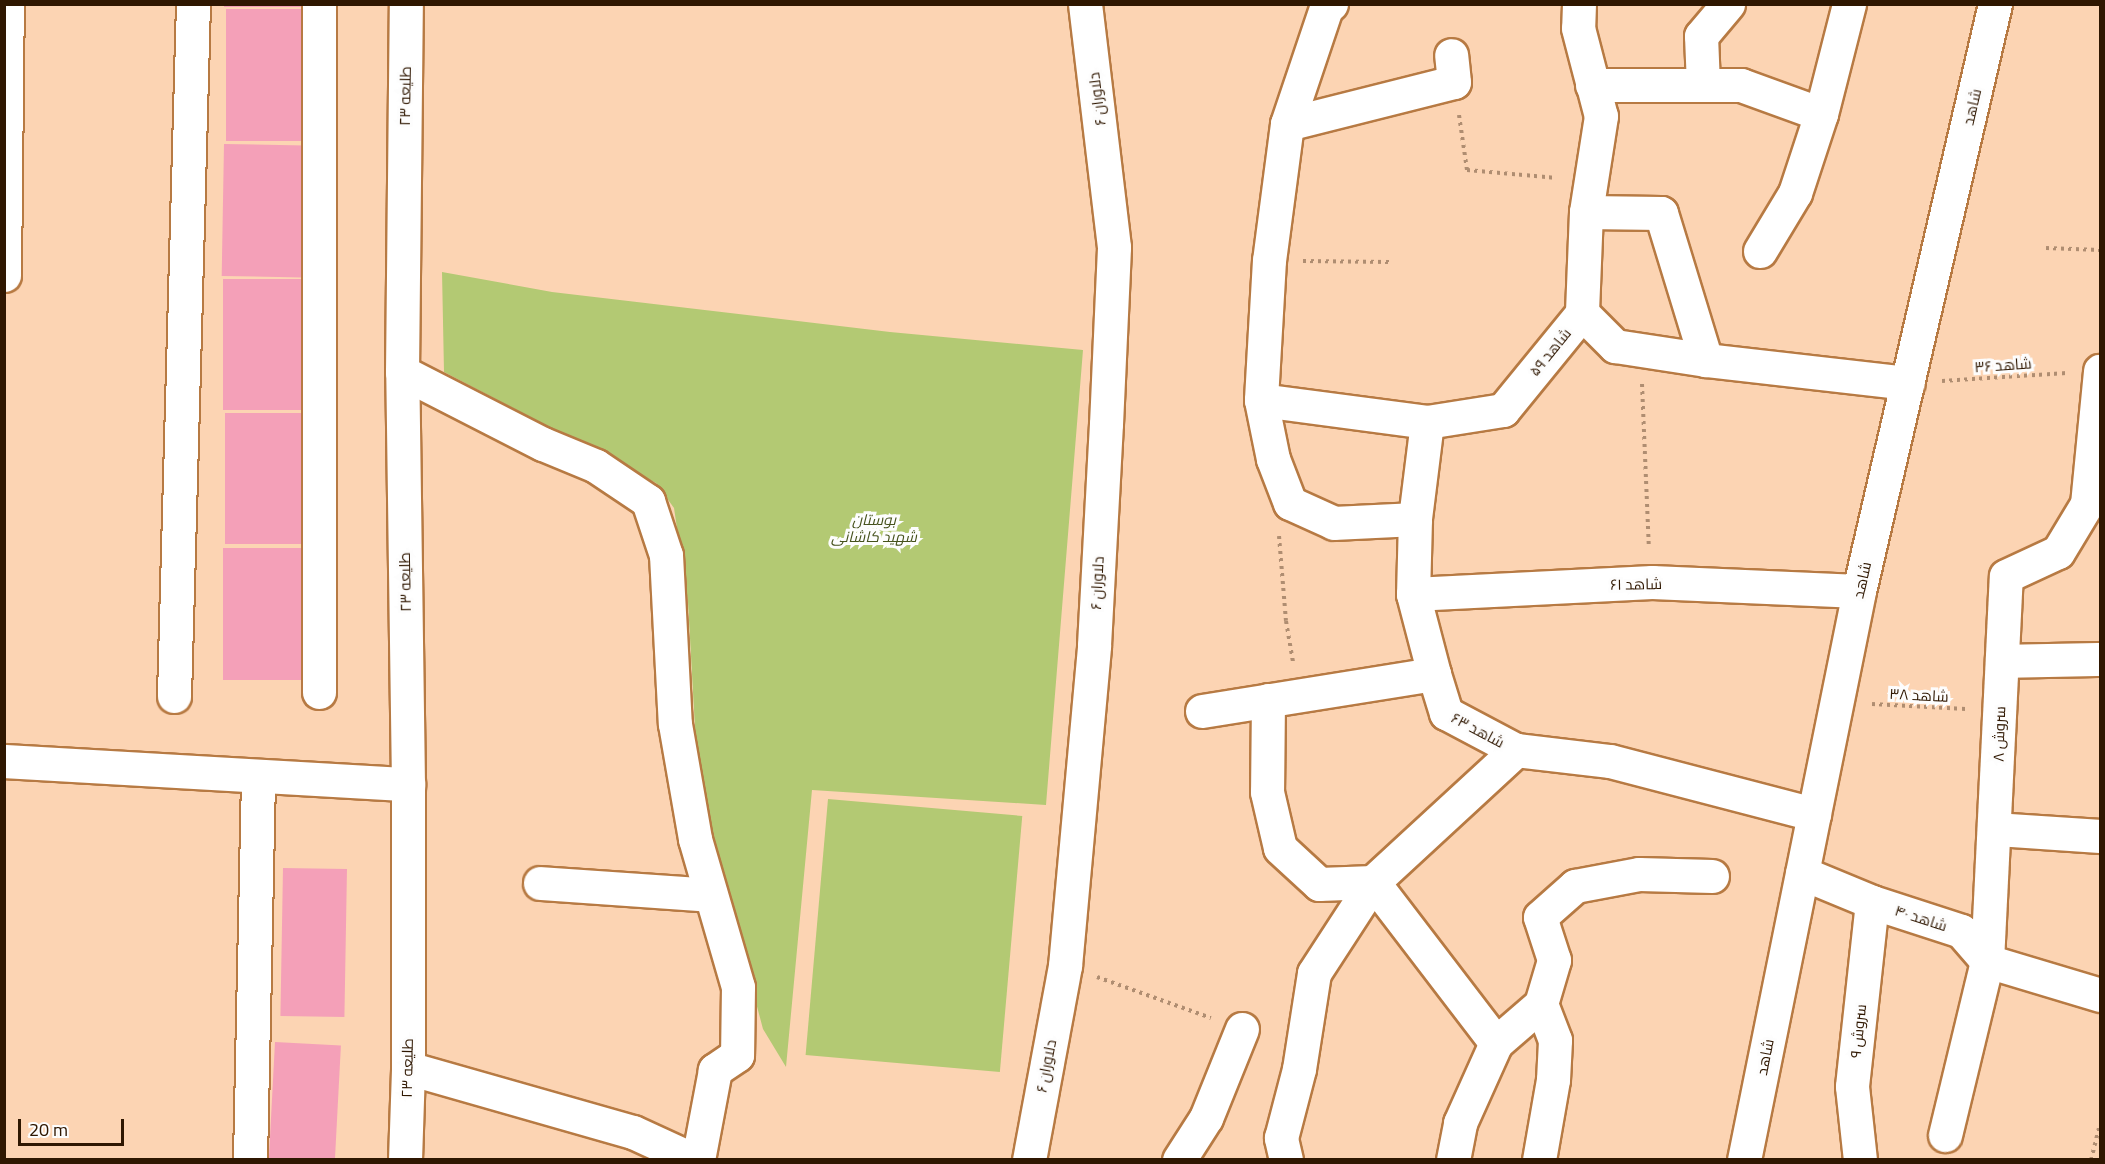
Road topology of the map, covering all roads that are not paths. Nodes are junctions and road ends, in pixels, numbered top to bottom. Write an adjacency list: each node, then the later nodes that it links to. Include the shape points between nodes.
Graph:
1 (7, 4): 17 (street)
2 (193, 4): 35 (street)
3 (319, 4): 34 (street)
4 (406, 4): 23 (street, طلیعه ۲۳)
5 (1085, 4): 61 (street, دلاوران ۶, via 1114,248 1094,645 1065,966)
6 (1331, 4): 15 (street, via 1326,8)
7 (1579, 4): 12 (street, via 1578,28)
8 (1728, 4): 13 (street, via 1701,36)
9 (1849, 4): 14 (street)
10 (1995, 4): 24 (street, شاهد)
11 (1453, 68): 15 (street)
12 (1592, 85): 13 (street); 16 (street, via 1601,116)
13 (1703, 85): 14 (street, via 1741,85)
14 (1821, 114): 18 (street, via 1795,193)
15 (1287, 124): 25 (street, via 1269,260)
16 (1588, 196): 20 (street); 21 (street, via 1660,213)
17 (5, 201): 19 (street)
18 (1760, 251)
19 (4, 275)
20 (1582, 313): 21 (street, شاهد ۵۹, via 1616,346); 26 (street, شاهد ۵۹, via 1503,410)
21 (1706, 360): 24 (street, شاهد ۵۹)
22 (2100, 371): 27 (street, سروش ۸)
23 (402, 372): 41 (street, طلیعه ۲۳); 49 (street, via 543,444 596,466 648,501 666,555 675,724 695,839)
24 (1908, 383): 29 (street, شاهد)
25 (1261, 400): 26 (street, شاهد ۵۹); 28 (street, via 1273,459 1290,503 1334,523)
26 (1427, 422): 28 (street, شاهد ۶۳)
27 (2094, 505): 32 (street, سروش ۸, via 2058,552 2006,576)
28 (1415, 519): 30 (street, شاهد ۶۳)
29 (1859, 591): 30 (street, شاهد ۶۱, via 1652,582); 42 (street, شاهد)
30 (1413, 594): 33 (street, شاهد ۶۳)
31 (2100, 659): 32 (street)
32 (2002, 661): 43 (street, سروش ۸)
33 (1434, 674): 36 (street); 38 (street, شاهد ۶۳, via 1446,713)
34 (319, 692)
35 (174, 696)
36 (1284, 698): 37 (street); 47 (street, via 1267,792 1280,848 1319,884)
37 (1202, 711)
38 (1516, 750): 42 (street, شاهد ۶۳, via 1610,761); 47 (street)
39 (4, 761): 40 (street)
40 (258, 776): 41 (street); 58 (street)
41 (408, 784): 56 (street, طلیعه ۲۳)
42 (1814, 814): 45 (street, شاهد)
43 (1995, 830): 44 (street); 51 (street, سروش ۸)
44 (2100, 836)
45 (1802, 873): 50 (street, شاهد ۴۰); 66 (street, شاهد)
46 (1712, 876): 53 (street, via 1639,874 1575,886 1540,917 1554,960)
47 (1373, 882): 55 (street); 63 (street, via 1314,973 1299,1069 1281,1138)
48 (540, 883): 49 (street)
49 (711, 895): 60 (street, via 738,987 737,1055 715,1070)
50 (1872, 902): 51 (street, شاهد ۴۰, via 1961,931); 67 (street, سروش ۹, via 1852,1086)
51 (1987, 961): 52 (street); 57 (street, سروش ۸)
52 (2100, 995)
53 (1541, 1004): 55 (street); 65 (street, via 1555,1040 1553,1080)
54 (1242, 1029): 62 (street, via 1206,1118)
55 (1496, 1043): 64 (street, via 1460,1123)
56 (408, 1068): 59 (street, طلیعه ۲۳); 60 (street, via 633,1132)
57 (1945, 1135)
58 (250, 1160)
59 (405, 1160)
60 (696, 1160)
61 (1029, 1160)
62 (1179, 1160)
63 (1286, 1160)
64 (1453, 1160)
65 (1539, 1160)
66 (1744, 1160)
67 (1860, 1160)

